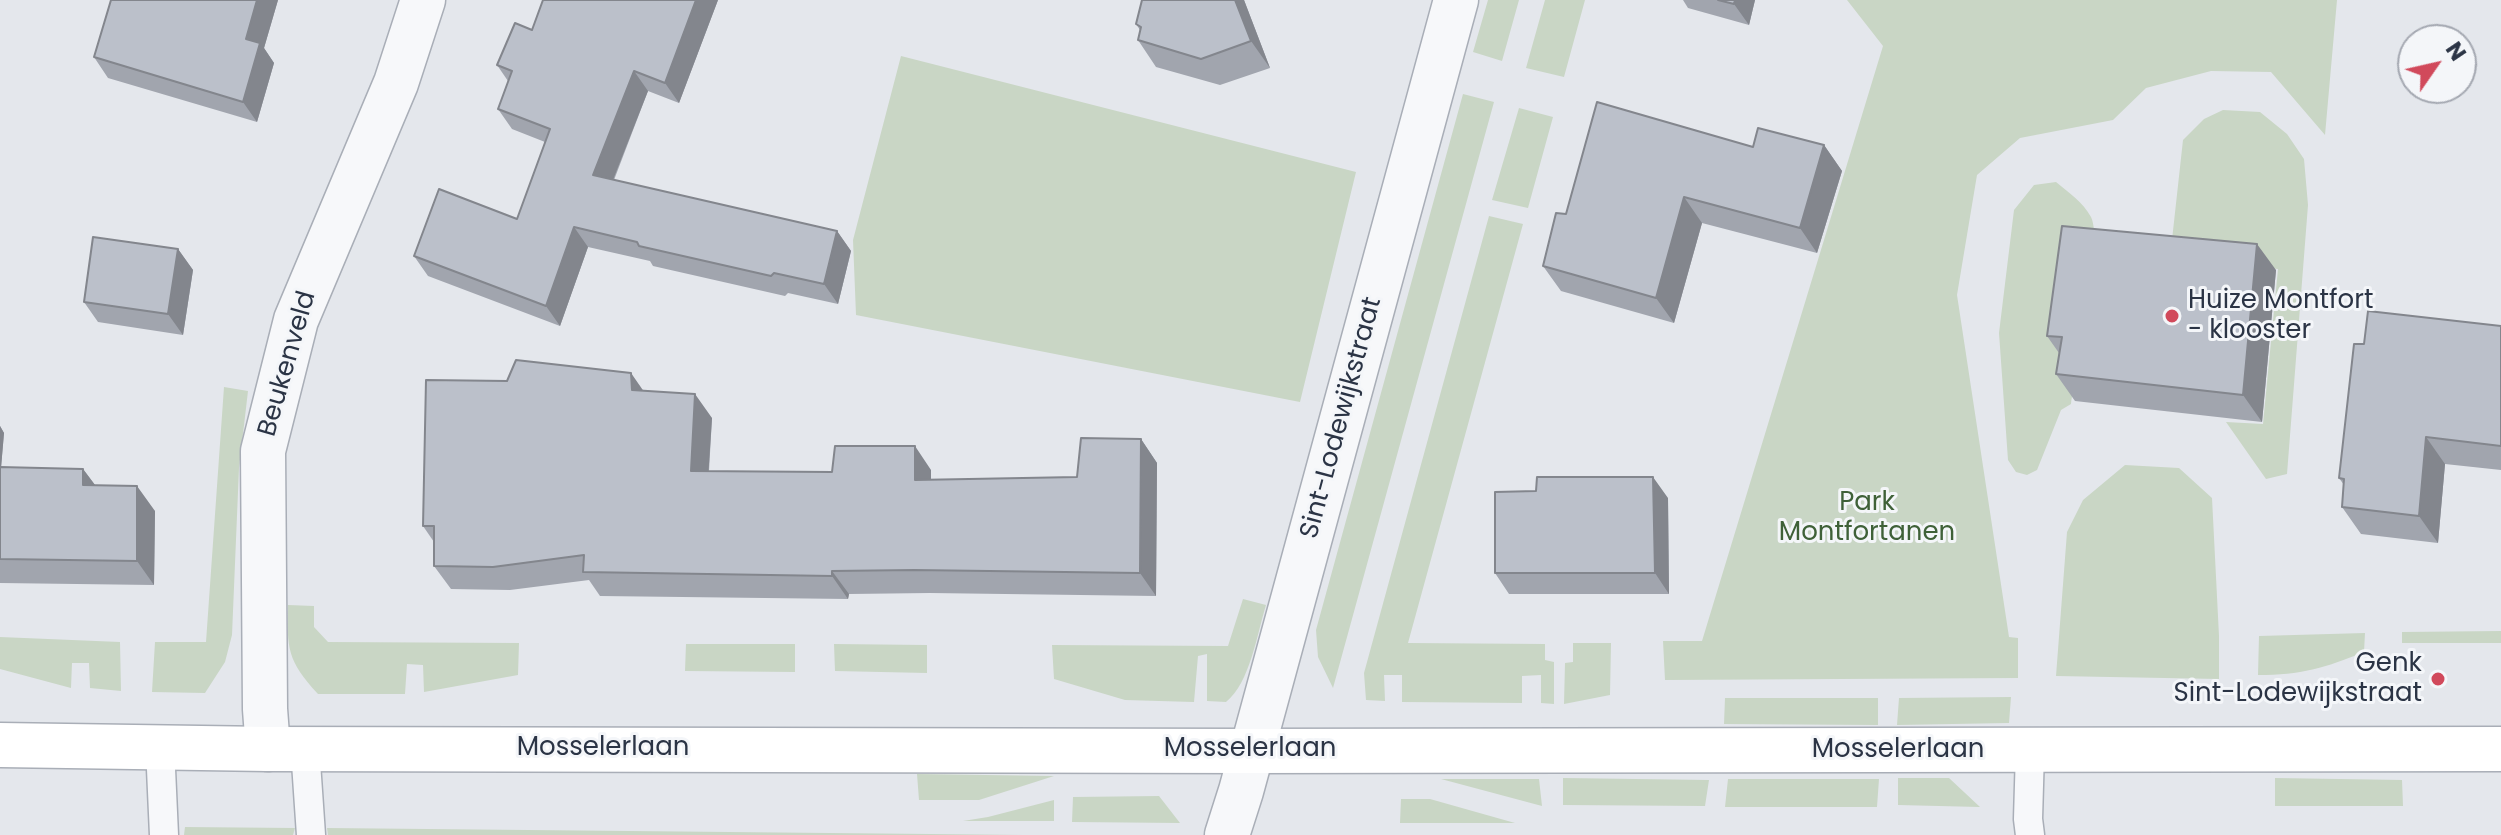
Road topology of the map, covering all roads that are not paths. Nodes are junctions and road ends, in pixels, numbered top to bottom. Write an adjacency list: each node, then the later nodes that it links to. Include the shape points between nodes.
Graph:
1 (423, 0): 5 (street, Beukenveld, via 396,83 296,320 263,451 264,681)
2 (1456, 0): 7 (street, Sint-Lodewijkstraat)
3 (0, 745): 4 (street, Mosselerlaan)
4 (160, 747): 5 (street, Mosselerlaan); 9 (lane)
5 (286, 748): 7 (street, Mosselerlaan); 10 (lane)
6 (2501, 749): 8 (street, Mosselerlaan)
7 (1252, 751): 8 (street, Mosselerlaan); 11 (street, Sint-Lodewijkstraat)
8 (2030, 751): 12 (lane)
9 (164, 835)
10 (311, 835)
11 (1227, 835)
12 (2030, 835)

